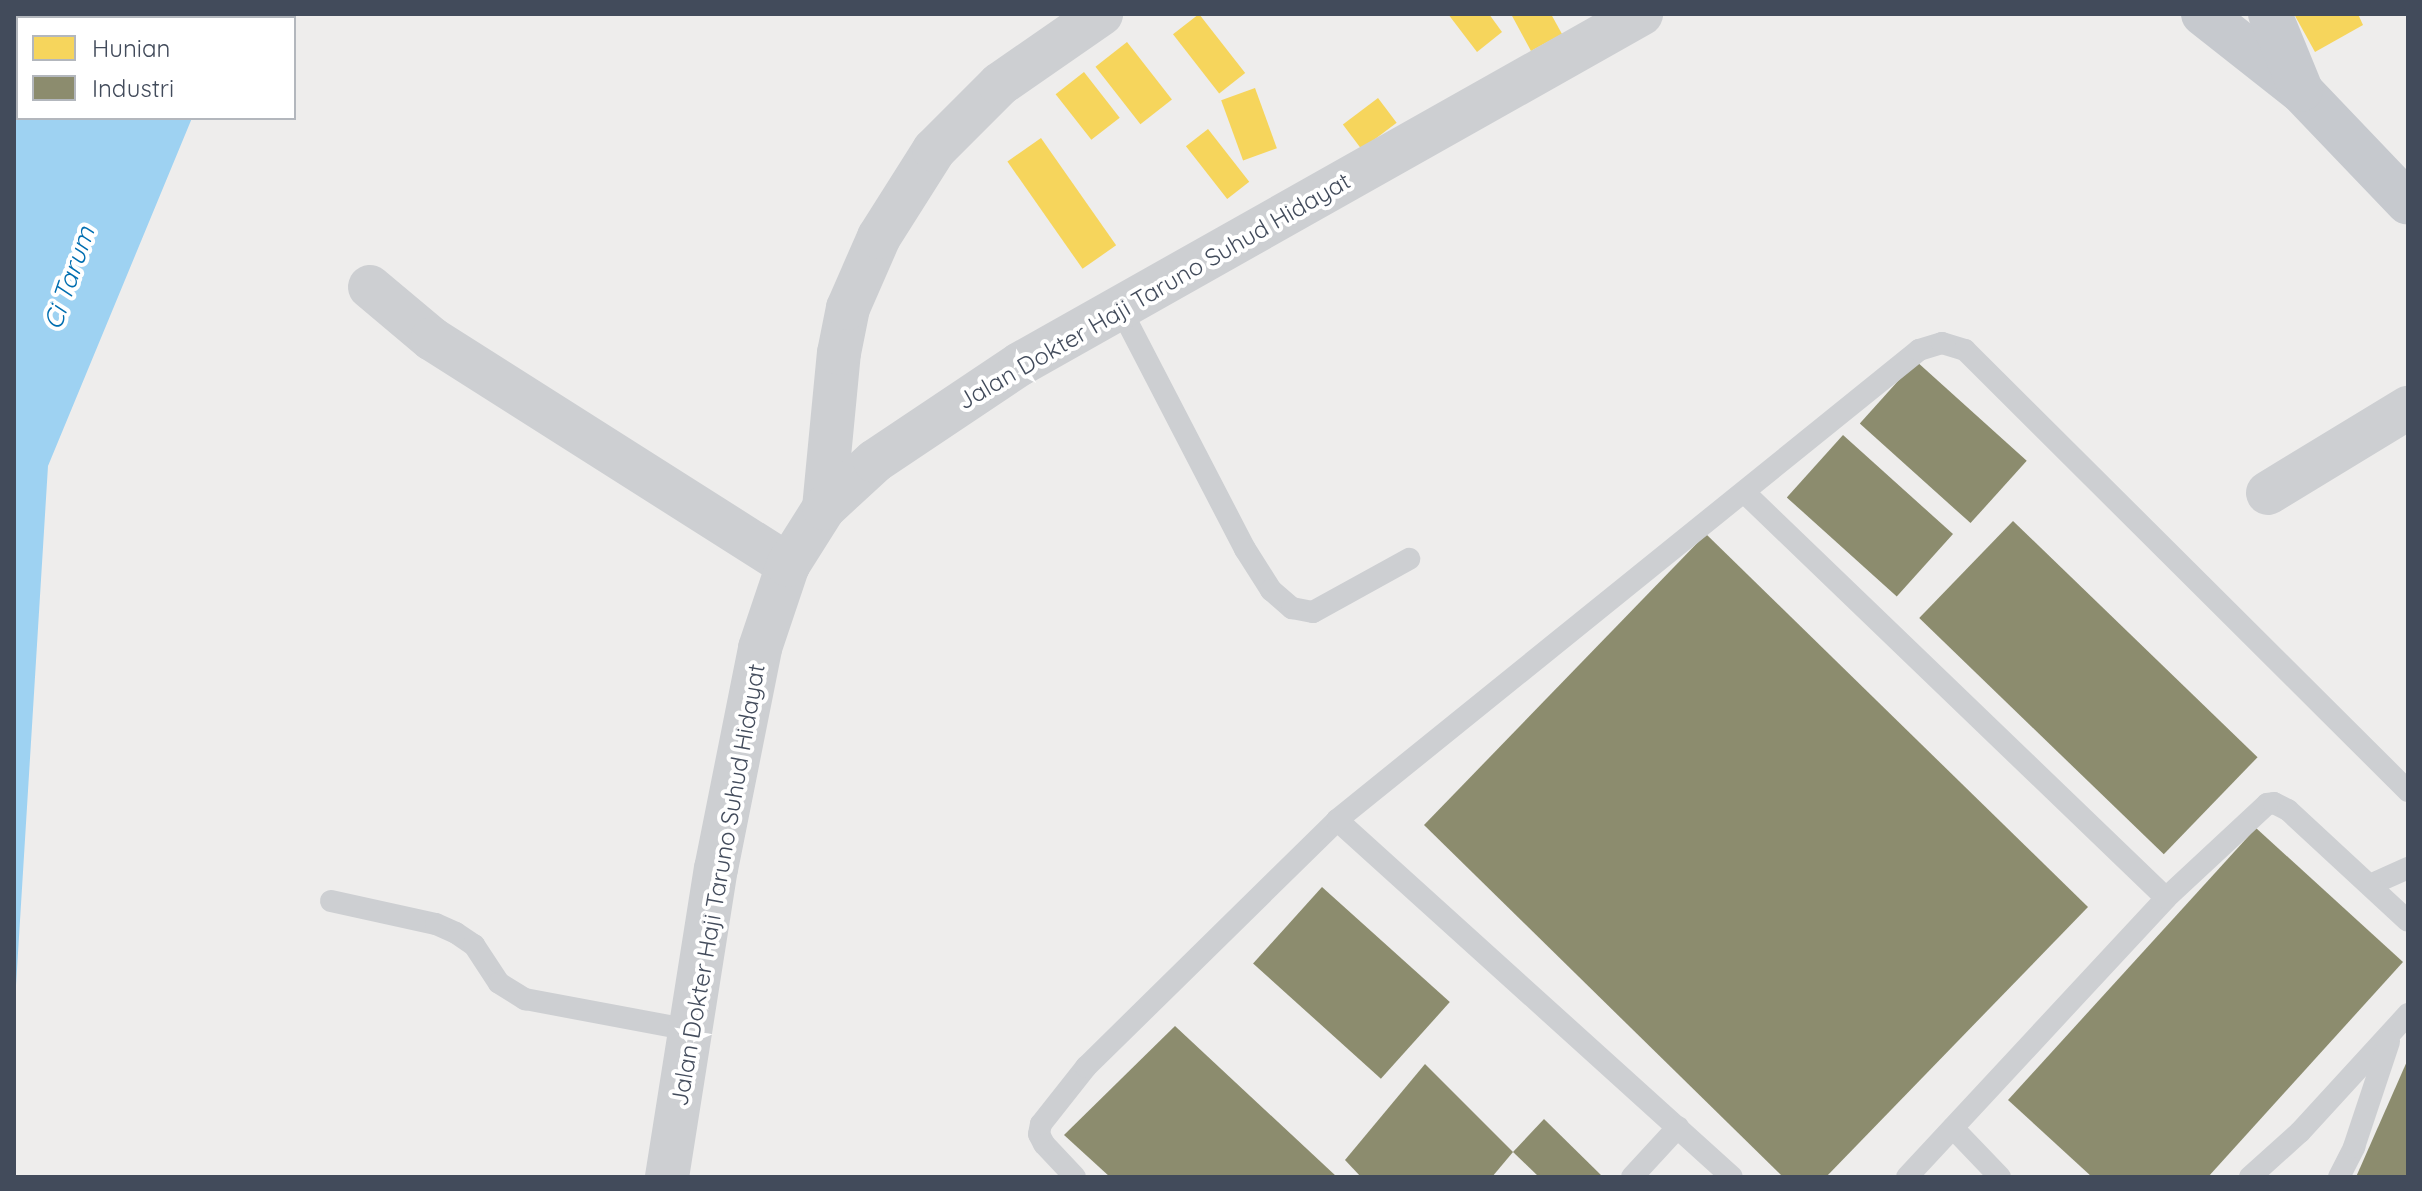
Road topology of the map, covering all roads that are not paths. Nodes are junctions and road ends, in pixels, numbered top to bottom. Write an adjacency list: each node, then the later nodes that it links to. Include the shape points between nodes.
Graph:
1 (1101, 14): 12 (street, via 1000,84 934,150 879,237 848,308)
2 (1641, 14): 8 (street, Jalan Dokter Haji Taruno Suhud Hidayat)
3 (2203, 14): 5 (main road)
4 (2270, 14): 5 (main road)
5 (2302, 92): 6 (main road)
6 (2408, 203)
7 (370, 287): 14 (street, via 432,339)
8 (1119, 306): 12 (street, Jalan Dokter Haji Taruno Suhud Hidayat, via 1020,364 875,461); 13 (lane, via 1271,590 1292,608 1313,612)
9 (2408, 408): 11 (street)
10 (1745, 493): 15 (lane, via 1919,350 1942,343 1965,350); 16 (lane); 19 (lane)
11 (2268, 493)
12 (824, 508): 14 (street, Jalan Dokter Haji Taruno Suhud Hidayat)
13 (1409, 559)
14 (788, 565): 23 (street, Jalan Dokter Haji Taruno Suhud Hidayat, via 760,648 716,869)
15 (2408, 791)
16 (1337, 820): 25 (lane); 28 (lane, via 1086,1067 1041,1124 1044,1144)
17 (2408, 868): 18 (lane)
18 (2370, 885): 19 (lane, via 2274,803 2256,811); 21 (lane)
19 (2166, 898): 26 (lane)
20 (331, 901): 23 (lane, via 456,933 474,945 499,983 525,999)
21 (2408, 921)
22 (2408, 1014): 24 (lane)
23 (691, 1030): 27 (street, Jalan Dokter Haji Taruno Suhud Hidayat)
24 (2392, 1034): 33 (lane); 34 (lane)
25 (1678, 1127): 29 (lane); 30 (lane)
26 (1953, 1128): 31 (lane); 32 (lane)
27 (667, 1177)
28 (1075, 1177)
29 (1632, 1177)
30 (1732, 1177)
31 (1907, 1177)
32 (2000, 1177)
33 (2250, 1177)
34 (2339, 1177)

